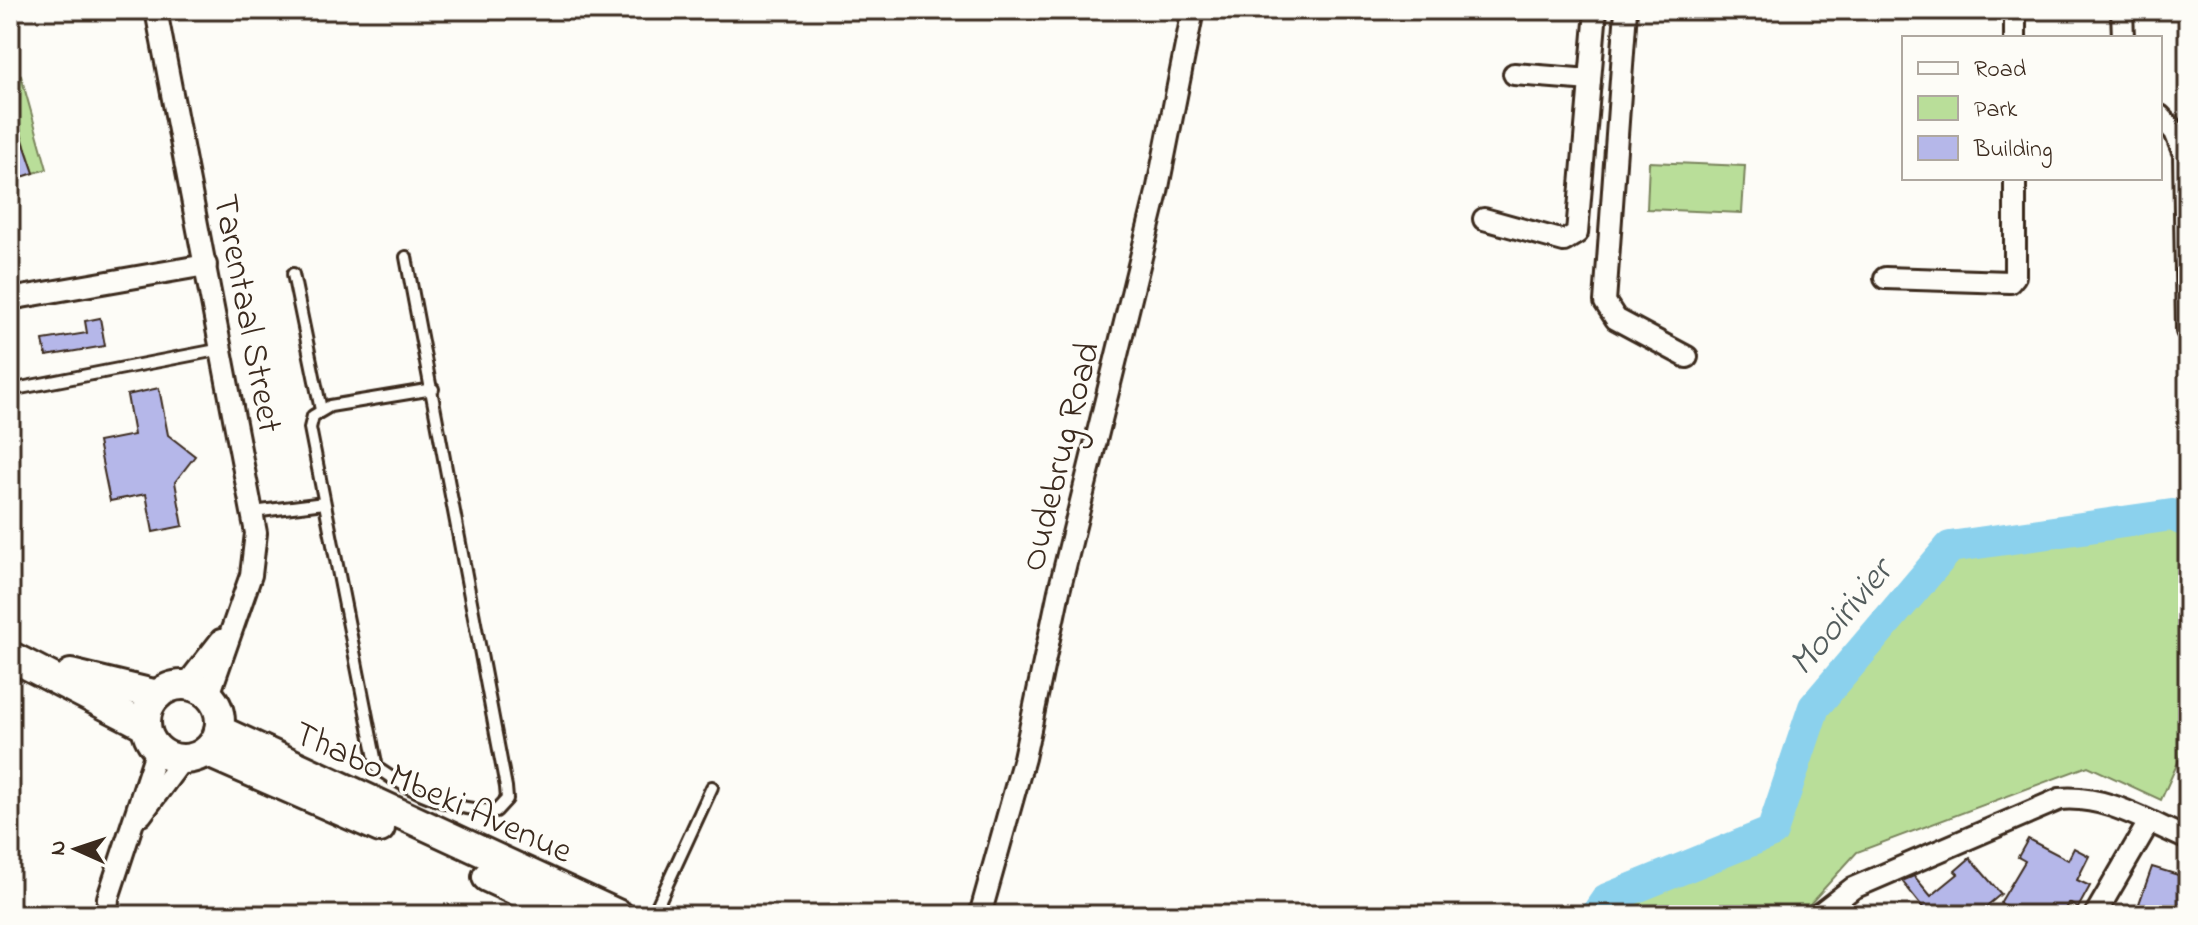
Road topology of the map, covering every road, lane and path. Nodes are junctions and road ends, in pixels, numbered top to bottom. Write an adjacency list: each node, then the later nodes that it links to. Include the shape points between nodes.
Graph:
1 (156, 10): 15 (street, Tarentaal Street)
2 (1193, 10): 38 (street, Oudebrug Road, via 1157,192 1059,591 1024,758)
3 (1596, 10): 10 (street)
4 (1626, 10): 21 (street, via 1605,302 1616,319)
5 (2015, 10): 7 (street)
6 (2122, 10): 8 (street)
7 (2015, 36)
8 (2123, 36)
9 (1514, 74): 10 (street)
10 (1590, 80): 13 (street, via 1577,233 1564,241)
11 (2162, 118): 19 (street, via 2184,154)
12 (2015, 180): 17 (street, via 2015,276 2010,282)
13 (1484, 219)
14 (406, 257): 22 (lane)
15 (206, 265): 18 (street); 20 (street, Tarentaal Street)
16 (293, 274): 24 (lane)
17 (1885, 278)
18 (10, 299)
19 (2187, 331)
20 (222, 349): 23 (lane); 26 (street, Tarentaal Street)
21 (1687, 357)
22 (433, 389): 24 (lane); 25 (lane, via 506,787 507,799 496,811 452,805 377,768)
23 (10, 390)
24 (321, 410): 25 (lane, via 310,428)
25 (324, 503): 26 (lane)
26 (253, 512): 28 (street, Tarentaal Street, via 251,575)
27 (21, 660): 29 (main road, Thabo Mbeki Avenue); 30 (main road, Thabo Mbeki Avenue)
28 (198, 690): 29 (main road, via 166,689); 30 (main road, via 218,707)
29 (158, 695): 30 (main road, via 148,709)
30 (182, 744): 34 (street, via 130,831); 35 (main road, Thabo Mbeki Avenue); 36 (main road, Thabo Mbeki Avenue, via 246,746)
31 (712, 787): 37 (lane)
32 (2149, 822): 33 (street); 39 (street, via 2106,802 2060,799 1866,882); 40 (street)
33 (2188, 839)
34 (107, 915)
35 (569, 915)
36 (619, 915)
37 (653, 915)
38 (980, 915)
39 (1818, 915)
40 (2095, 915)

